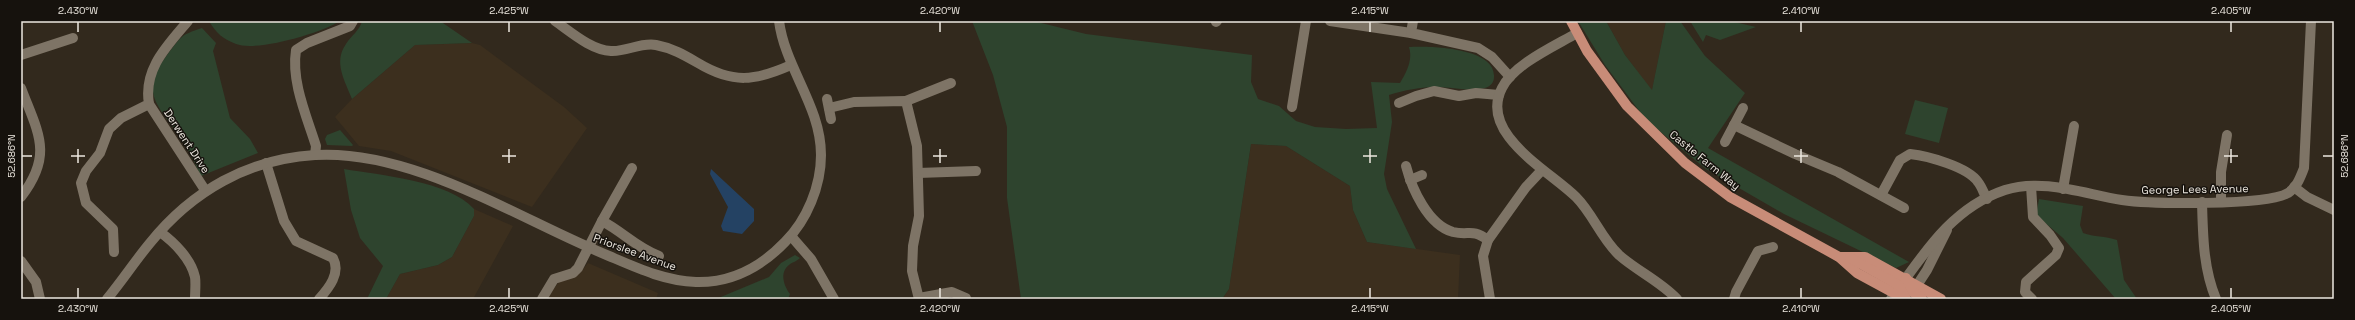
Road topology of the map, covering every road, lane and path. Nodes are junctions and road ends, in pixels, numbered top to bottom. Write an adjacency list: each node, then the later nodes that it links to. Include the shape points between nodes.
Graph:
1 (188, 21): 21 (street, Derwent Drive, via 153,65 147,91)
2 (353, 21): 29 (street, via 350,26 296,50 294,61 298,85 316,146)
3 (555, 21): 14 (street, via 595,47 612,51 634,45 655,44 677,51 700,65 731,77 766,76)
4 (779, 21): 14 (street, Priorslee Avenue)
5 (1306, 21): 22 (street)
6 (1330, 21): 10 (street)
7 (1413, 21): 10 (street)
8 (1571, 21): 11 (main road, Castle Farm Way)
9 (2311, 21): 39 (street, via 2304,168 2298,184)
10 (1411, 33): 15 (street, via 1478,48 1492,57)
11 (1577, 33): 15 (street, via 1532,60); 58 (main road, Castle Farm Way, via 1627,106 1685,163 1730,197)
12 (74, 38): 13 (street)
13 (21, 55)
14 (790, 65): 52 (street, Priorslee Avenue, via 810,102 821,154 812,200)
15 (1510, 77): 18 (street)
16 (952, 83): 19 (street)
17 (21, 88): 43 (street, via 42,146 40,164 32,183)
18 (1499, 95): 20 (street, via 1476,93 1459,96 1434,92); 33 (street, via 1497,108 1504,129 1524,155)
19 (906, 100): 24 (street, via 854,102); 35 (street, via 917,146)
20 (1400, 103)
21 (149, 104): 41 (street, Derwent Drive); 56 (street, Derwent Drive, via 121,118 109,130 100,153 86,171 81,183 86,203 113,229)
22 (1292, 107)
23 (1743, 108): 25 (street)
24 (829, 109)
25 (1734, 125): 28 (street); 42 (street, via 1838,172)
26 (2074, 126): 40 (street)
27 (2227, 135): 46 (street, via 2221,172)
28 (1725, 142)
29 (315, 155): 30 (street, Priorslee Avenue); 54 (street, Priorslee Avenue, via 360,158 416,172 450,184)
30 (266, 164): 41 (street, Priorslee Avenue); 67 (street, via 284,221 296,241 333,258 335,262 334,279)
31 (1406, 166): 37 (street)
32 (632, 168): 49 (street)
33 (1542, 170): 53 (street, via 1526,187); 71 (street, via 1583,204 1605,238 1620,255)
34 (976, 171): 35 (street)
35 (918, 173): 62 (street, via 919,216 913,246 912,271)
36 (1422, 175): 37 (street)
37 (1410, 180): 53 (street, via 1431,215 1442,226 1454,232 1476,232)
38 (2031, 186): 40 (street, George Lees Avenue, via 2044,185); 44 (street, George Lees Avenue, via 2005,190); 75 (street, via 2033,217 2059,248 2056,255 2026,282 2025,292)
39 (2294, 187): 46 (street, George Lees Avenue, via 2287,193 2269,198); 48 (street, via 2307,197)
40 (2062, 189): 45 (street, George Lees Avenue, via 2154,203)
41 (205, 190): 51 (street, Priorslee Avenue)
42 (1881, 196): 44 (street, via 1900,160 1910,154 1936,159 1971,176 1978,182); 47 (street)
43 (21, 197)
44 (1987, 199): 50 (street, George Lees Avenue)
45 (2202, 202): 46 (street, George Lees Avenue); 76 (street, via 2204,256)
46 (2222, 202)
47 (1904, 208)
48 (2334, 210)
49 (602, 221): 54 (street); 57 (street, via 618,230 636,246)
50 (1949, 224): 60 (street, via 1927,247); 61 (street, George Lees Avenue, via 1927,270)
51 (160, 232): 65 (street, Priorslee Avenue); 66 (street, via 170,239 189,262 195,277)
52 (791, 236): 54 (street, Priorslee Avenue, via 774,254 754,268 737,275 697,282 669,279); 69 (street, via 811,259)
53 (1488, 240): 70 (street, via 1484,256)
54 (588, 247): 68 (street, via 573,273 554,279)
55 (1773, 248): 72 (street, via 1758,251)
56 (114, 252)
57 (660, 256)
58 (1844, 257): 60 (main road, Castle Farm Way, via 1857,273); 60 (main road, via 1865,257)
59 (21, 261): 64 (street, via 36,282)
60 (1898, 289): 61 (main road, Castle Farm Way); 61 (main road)
61 (1910, 295): 73 (main road); 74 (main road)
62 (919, 298): 63 (street, via 952,292)
63 (966, 298)
64 (40, 299)
65 (107, 299)
66 (195, 299)
67 (320, 299)
68 (542, 299)
69 (834, 299)
70 (1490, 299)
71 (1677, 299)
72 (1734, 299)
73 (1922, 299)
74 (1941, 299)
75 (2032, 299)
76 (2216, 299)

